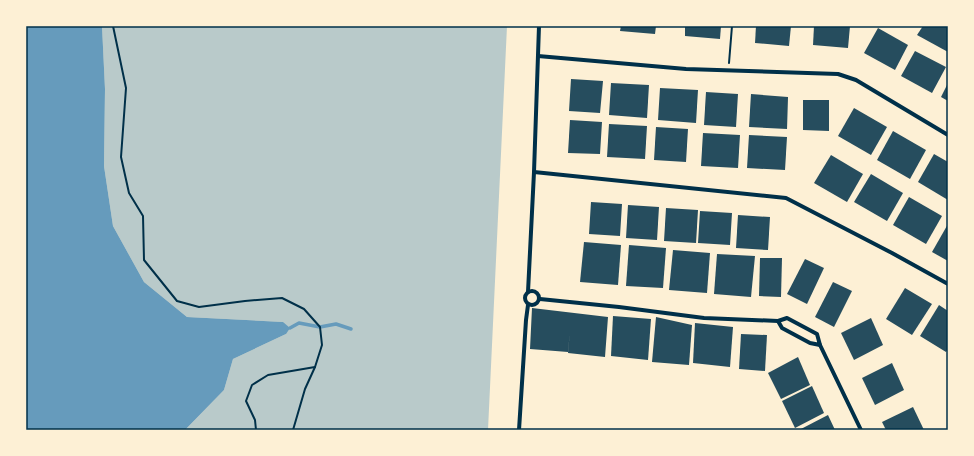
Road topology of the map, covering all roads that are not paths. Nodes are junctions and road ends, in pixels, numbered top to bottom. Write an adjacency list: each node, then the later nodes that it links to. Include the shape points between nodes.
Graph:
1 (539, 26): 2 (street)
2 (538, 56): 3 (street, via 686,68 838,74 856,80); 4 (street)
3 (948, 135)
4 (534, 172): 5 (street, via 786,198); 6 (street)
5 (948, 284)
6 (528, 292): 7 (street, via 537,293); 8 (street, via 525,301)
7 (540, 299): 8 (street, via 538,304); 9 (street, via 704,318)
8 (528, 304): 11 (street)
9 (778, 321): 10 (street, via 782,328 810,343); 10 (street, via 786,318 817,334)
10 (820, 345): 12 (street)
11 (518, 430)
12 (861, 430)

